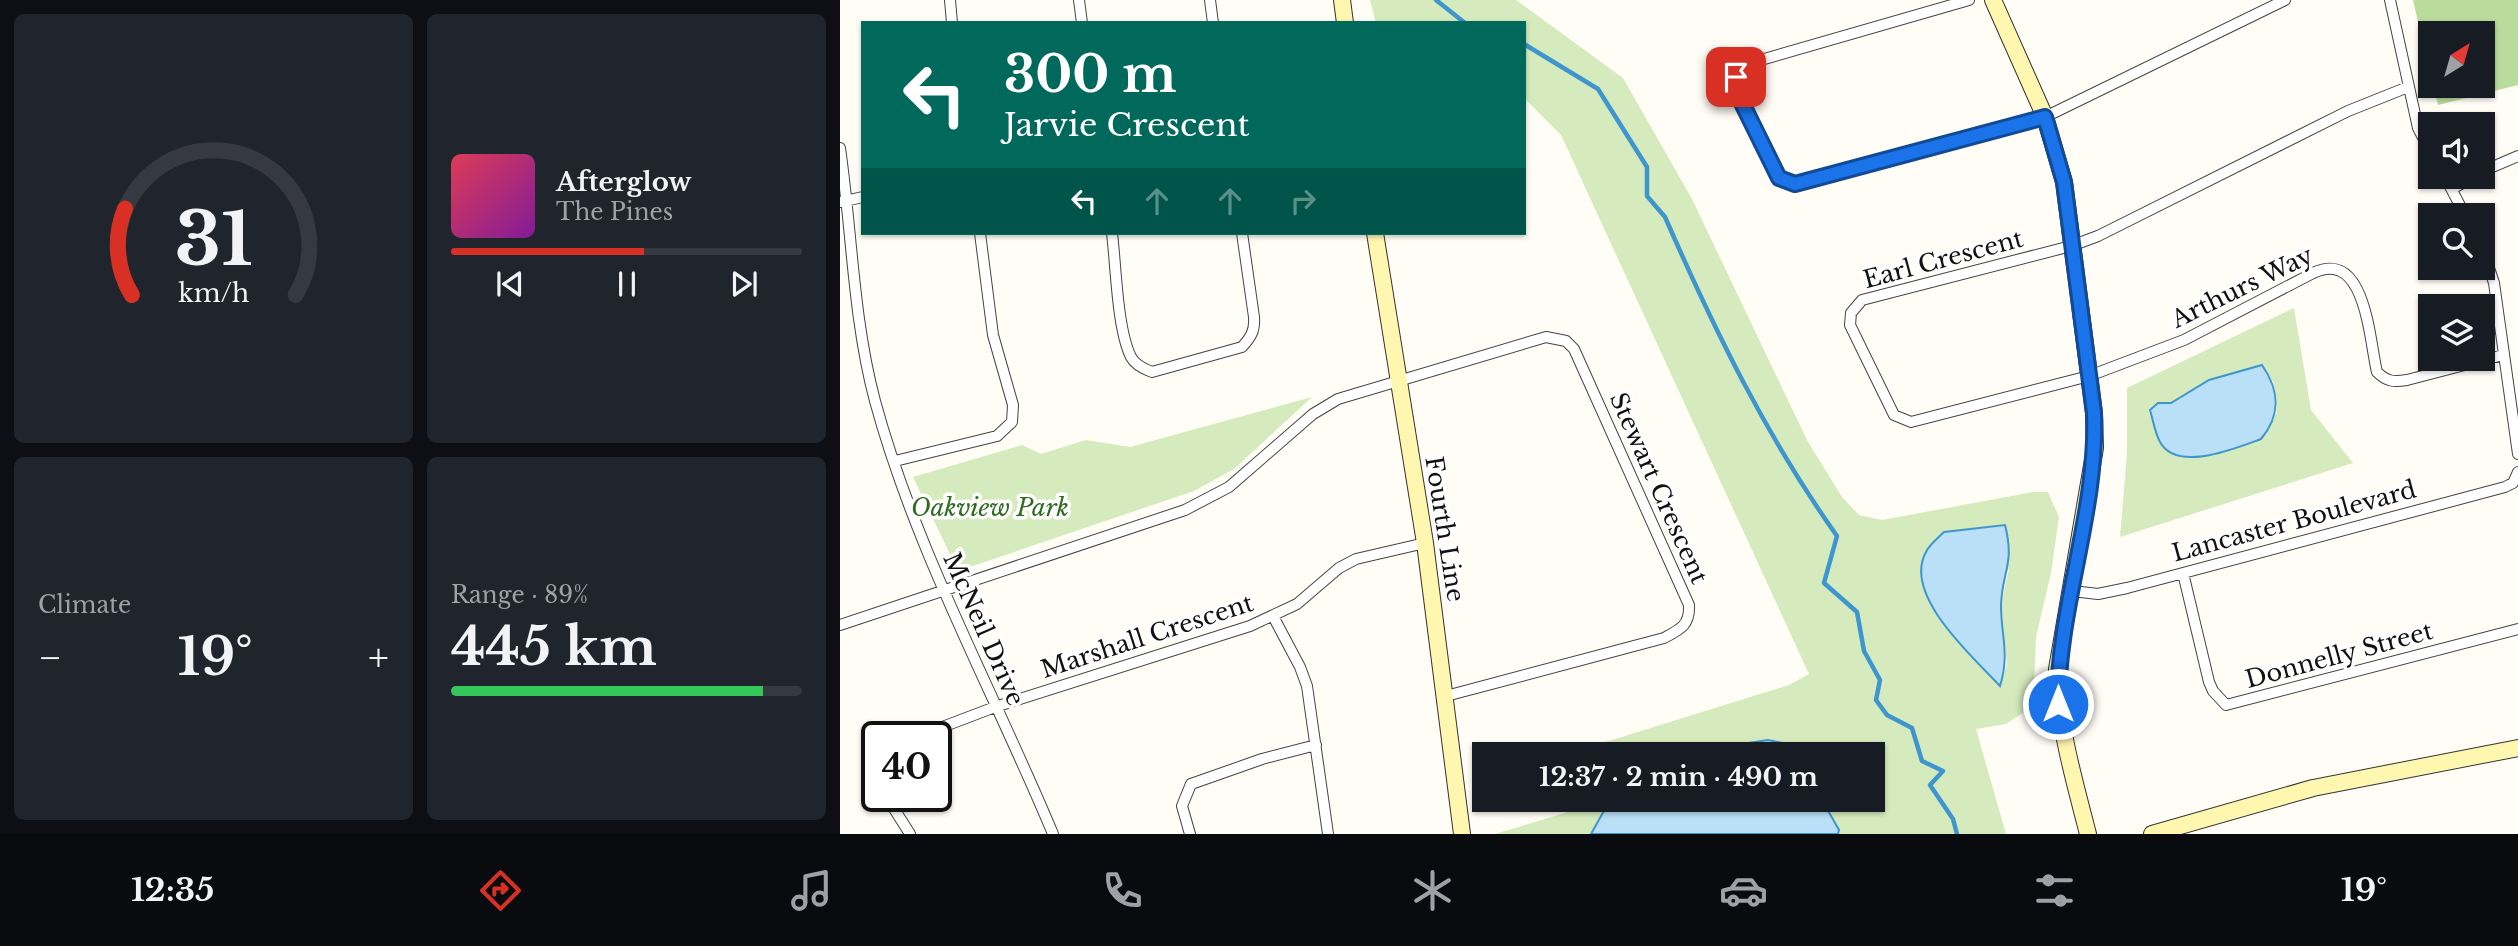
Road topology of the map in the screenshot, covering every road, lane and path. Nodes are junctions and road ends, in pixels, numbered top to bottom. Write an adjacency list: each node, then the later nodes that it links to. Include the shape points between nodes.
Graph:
1 (950, 0): 9 (street)
2 (1079, 0): 10 (street)
3 (1210, 0): 11 (street)
4 (1342, 0): 12 (main road)
5 (1969, 0): 14 (street, via 1740,69 1735,88 1779,178 1795,184 1813,181)
6 (1993, 0): 14 (main road)
7 (2285, 0): 14 (street)
8 (2390, 0): 13 (street)
9 (953, 21)
10 (1082, 21)
11 (1213, 21)
12 (1345, 21)
13 (2407, 88): 15 (street); 26 (street, via 2348,111 2119,227)
14 (2045, 117): 26 (main road, via 2064,182)
15 (2418, 128)
16 (840, 148): 20 (street, McNeil Drive)
17 (2518, 156): 18 (street)
18 (2495, 166)
19 (2452, 189): 21 (street)
20 (844, 201): 32 (street, McNeil Drive, via 864,355)
21 (2459, 203)
22 (980, 235): 32 (street, via 993,335 1013,405 1012,422 997,436)
23 (1112, 235): 24 (street, via 1131,357 1152,372 1242,347 1250,338 1255,329)
24 (1242, 235)
25 (1376, 235): 30 (main road, Fourth Line)
26 (2071, 246): 29 (main road); 29 (street, Earl Crescent, via 1862,300 1851,313 1850,325 1890,408 1903,421)
27 (2493, 280): 28 (street)
28 (2503, 355): 29 (street, Arthurs Way, via 2407,380 2383,378 2377,372 2366,311 2357,289 2345,272 2334,267 2184,340); 31 (street)
29 (2089, 376): 36 (main road, via 2095,448)
30 (1398, 378): 34 (main road, Fourth Line); 37 (street, via 1338,399 1313,414 1229,487 1185,510); 41 (street, Stewart Crescent, via 1546,337 1566,341 1574,349 1689,605 1685,626 1664,638)
31 (2518, 454)
32 (895, 461): 37 (street, McNeil Drive)
33 (2518, 472): 35 (street, Lancaster Boulevard, via 2513,484 2505,487)
34 (1425, 543): 38 (street, Marshall Crescent, via 1356,559 1297,604); 41 (main road, Fourth Line)
35 (2183, 573): 36 (street, Lancaster Boulevard, via 2109,592); 40 (street, Donnelly Street, via 2209,682 2226,705)
36 (2073, 591): 52 (main road, via 2061,640 2058,704)
37 (945, 592): 39 (street); 42 (street, McNeil Drive)
38 (1273, 616): 42 (street, Marshall Crescent); 44 (street, Marshall Crescent, via 1304,676)
39 (840, 625)
40 (2518, 629)
41 (1446, 696): 51 (main road, Fourth Line)
42 (996, 707): 43 (street, Marshall Crescent); 48 (street, McNeil Drive)
43 (952, 724)
44 (1316, 744): 49 (street, via 1191,784 1182,806); 50 (street, Marshall Crescent)
45 (2518, 748): 53 (main road, via 2313,788)
46 (896, 812): 47 (street)
47 (910, 834)
48 (1052, 834)
49 (1190, 834)
50 (1328, 834)
51 (1462, 834)
52 (2088, 834)
53 (2152, 834)

